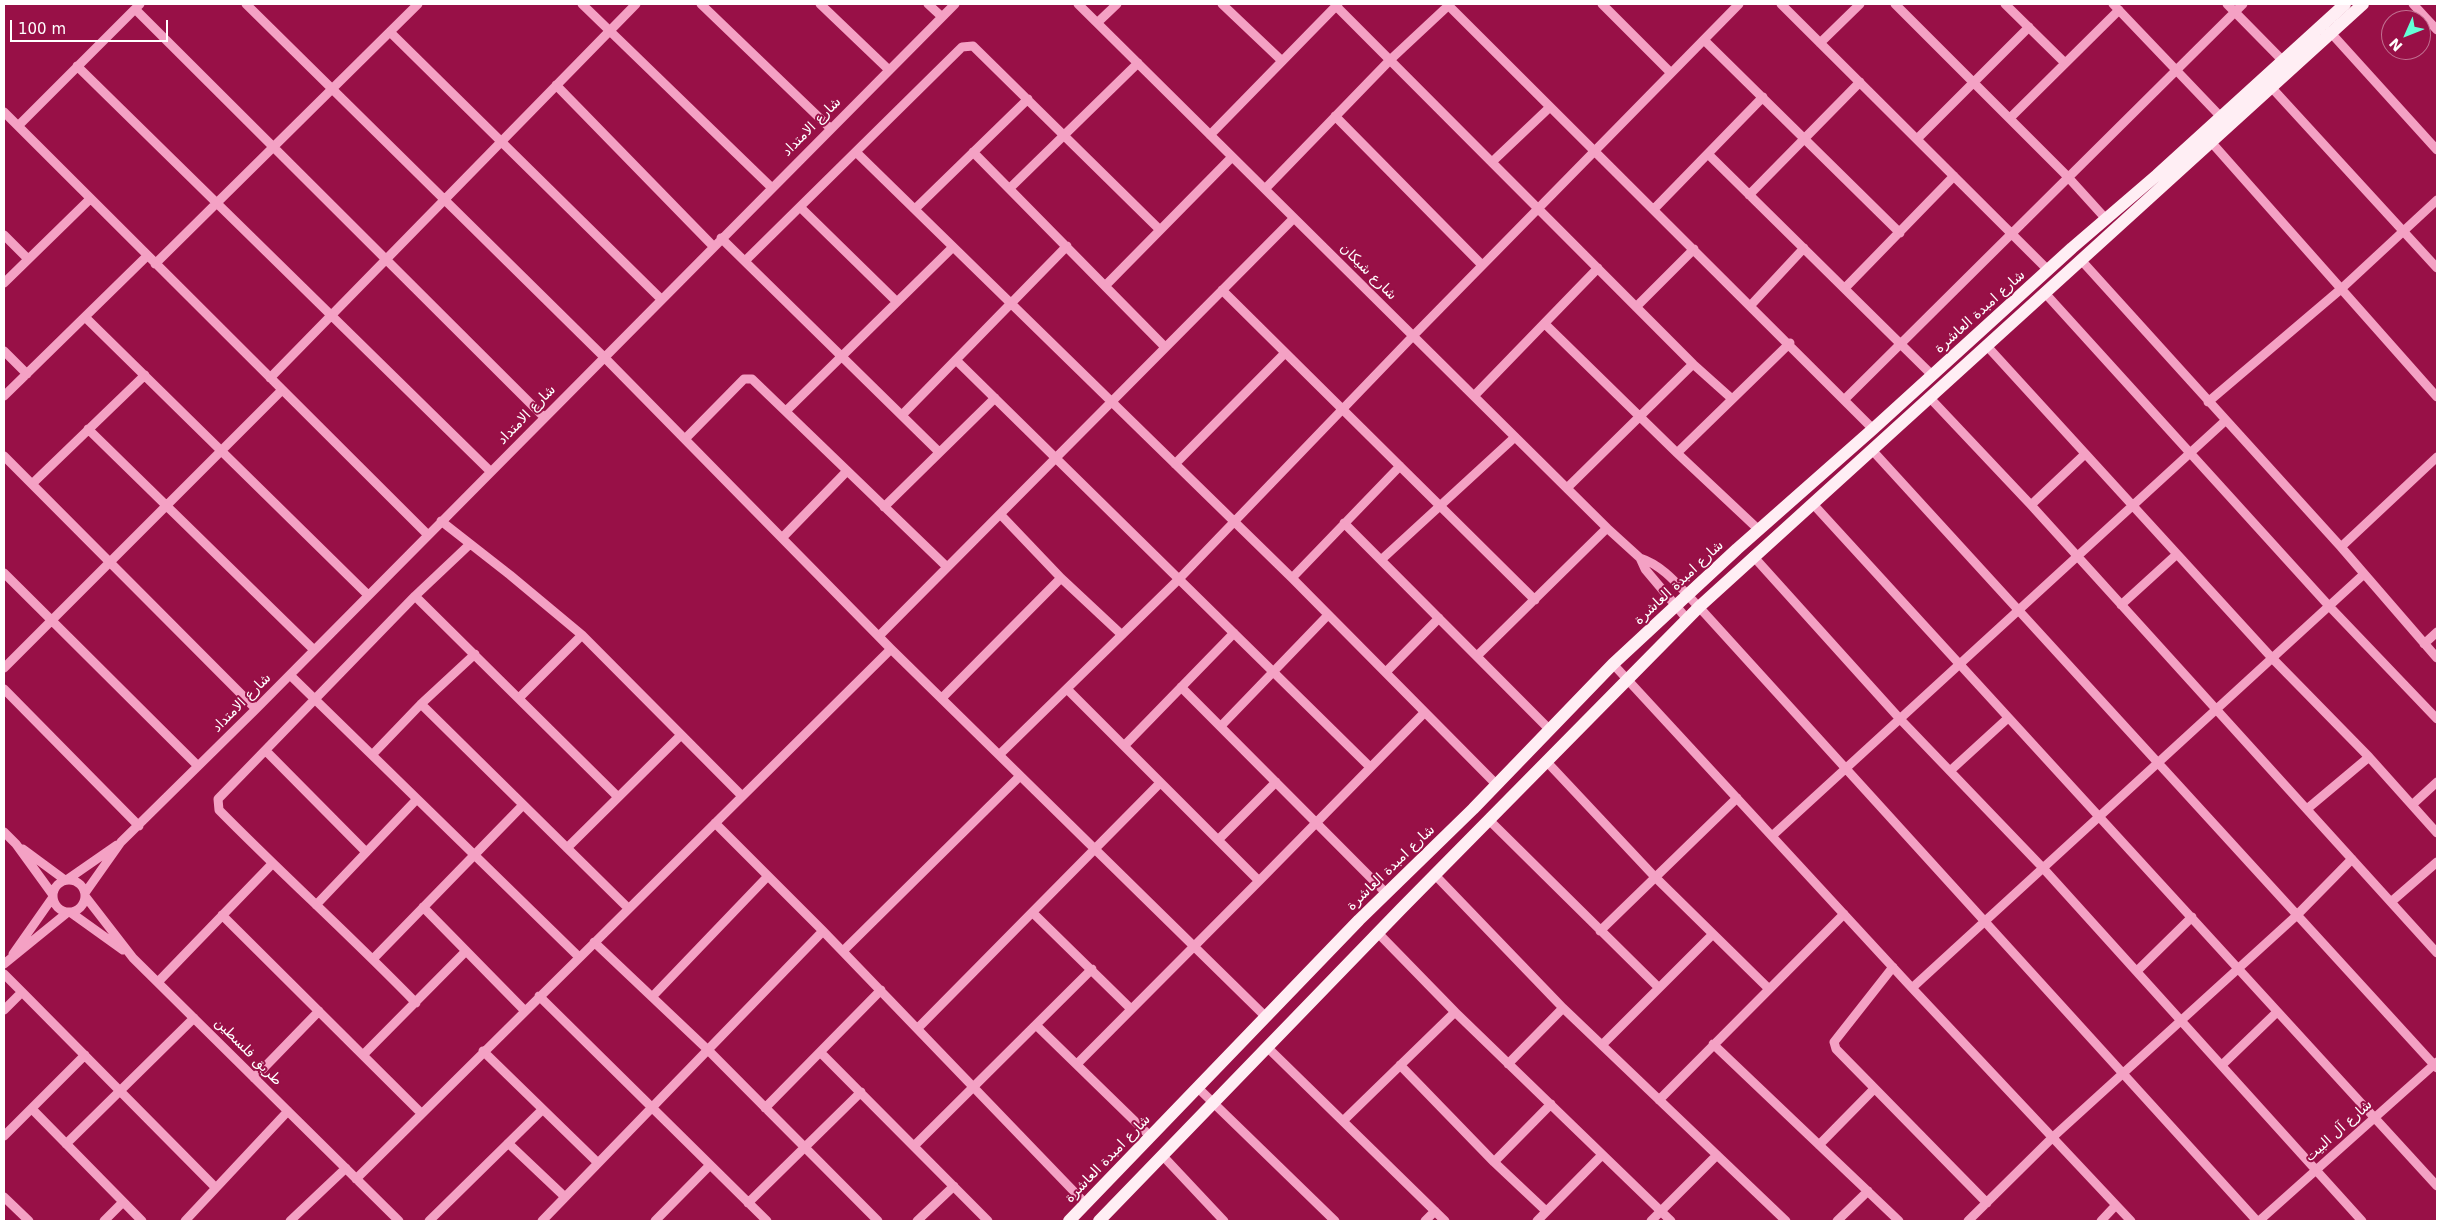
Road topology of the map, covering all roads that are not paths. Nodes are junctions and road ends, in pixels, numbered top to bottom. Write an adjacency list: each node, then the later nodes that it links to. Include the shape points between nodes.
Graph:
1 (246, 4): 50 (street)
2 (418, 4): 33 (street)
3 (582, 4): 32 (street)
4 (636, 4): 32 (street)
5 (701, 4): 60 (street)
6 (820, 4): 45 (street)
7 (928, 4): 28 (street)
8 (1078, 4): 29 (street, شارع شيكان)
9 (1117, 4): 29 (street)
10 (1222, 4): 37 (street)
11 (1602, 4): 46 (street)
12 (1739, 4): 35 (street)
13 (1781, 4): 36 (street)
14 (1860, 4): 36 (street)
15 (1895, 4): 48 (street)
16 (2005, 4): 30 (street)
17 (2227, 4): 27 (street)
18 (2243, 4): 27 (street)
19 (2345, 4): 39 (main road, شارع امبدة العاشرة)
20 (2363, 4): 34 (main road, شارع امبدة العاشرة)
21 (2413, 4): 31 (street)
22 (953, 5): 28 (street, شارع الامتداد)
23 (1337, 5): 37 (street); 38 (street)
24 (1449, 5): 38 (street); 54 (street)
25 (138, 7): 42 (street); 67 (street)
26 (2116, 7): 41 (street); 43 (street)
27 (2234, 12): 39 (street); 43 (street)
28 (941, 16): 45 (street, شارع الامتداد)
29 (1097, 24): 40 (street, شارع شيكان)
30 (2028, 27): 41 (street); 48 (street)
31 (2437, 30)
32 (609, 31): 49 (street); 79 (street)
33 (390, 32): 50 (street); 65 (street)
34 (2331, 33): 44 (main road, شارع امبدة العاشرة); 68 (street)
35 (1704, 40): 46 (street); 52 (street)
36 (1820, 43): 47 (street)
37 (1281, 60): 62 (street)
38 (1390, 60): 56 (street); 74 (street)
39 (2282, 60): 44 (street); 57 (main road, شارع امبدة العاشرة)
40 (1138, 63): 61 (street); 62 (street, شارع شيكان)
41 (2065, 63): 58 (street)
42 (76, 66): 59 (street); 86 (street)
43 (2177, 69): 57 (street); 77 (street)
44 (2292, 69): 51 (main road, شارع امبدة العاشرة)
45 (889, 70): 60 (street, شارع الامتداد)
46 (1671, 72): 69 (street)
47 (1860, 82): 63 (street); 64 (street)
48 (1974, 83): 58 (street); 64 (street)
49 (556, 85): 65 (street); 99 (street)
50 (331, 88): 67 (street); 84 (street)
51 (2272, 88): 66 (main road, شارع امبدة العاشرة); 94 (street)
52 (1764, 97): 63 (street); 72 (street)
53 (1028, 99): 61 (street); 70 (street, via 973,46 967,45); 71 (street)
54 (1550, 107): 69 (street); 74 (street)
55 (4, 112): 59 (street)
56 (1336, 116): 81 (street); 110 (street)
57 (2220, 116): 75 (main road, شارع امبدة العاشرة)
58 (2010, 118): 77 (street)
59 (18, 126): 83 (street)
60 (830, 128): 79 (street, شارع الامتداد)
61 (1063, 135): 80 (street); 93 (street)
62 (1210, 135): 73 (street, شارع شيكان)
63 (1805, 139): 82 (street); 95 (street)
64 (1917, 139): 76 (street)
65 (501, 141): 84 (street); 120 (street)
66 (2212, 143): 78 (main road, شارع امبدة العاشرة); 117 (street)
67 (273, 147): 86 (street); 106 (street)
68 (2437, 150)
69 (1594, 151): 88 (street); 90 (street)
70 (856, 152): 87 (street); 89 (street)
71 (973, 152): 80 (street); 89 (street)
72 (1708, 154): 82 (street); 90 (street)
73 (1232, 157): 81 (street, شارع شيكان); 93 (street)
74 (1492, 162): 88 (street)
75 (2157, 175): 78 (main road); 92 (main road, شارع امبدة العاشرة)
76 (1954, 176): 95 (street); 96 (street)
77 (2067, 176): 92 (street); 96 (street)
78 (2166, 185): 107 (main road, شارع امبدة العاشرة)
79 (772, 188): 98 (street, شارع الامتداد)
80 (1010, 188): 101 (street)
81 (1264, 189): 91 (street, شارع شيكان)
82 (1749, 194): 102 (street)
83 (90, 198): 104 (street); 105 (street)
84 (444, 200): 106 (street); 136 (street)
85 (2437, 200): 94 (street)
86 (217, 203): 109 (street); 125 (street)
87 (800, 207): 108 (street); 121 (street)
88 (1539, 208): 110 (street); 111 (street)
89 (915, 209): 100 (street)
90 (1654, 209): 103 (street)
91 (1294, 218): 118 (street); 128 (street, شارع شيكان)
92 (2106, 219): 113 (main road, شارع امبدة العاشرة)
93 (1160, 230): 115 (street)
94 (2403, 231): 112 (street); 117 (street)
95 (1900, 233): 116 (street)
96 (2012, 233): 113 (street); 130 (street)
97 (4, 235): 105 (street)
98 (721, 238): 99 (street, شارع الامتداد); 108 (street)
99 (713, 246): 120 (street, شارع الامتداد)
100 (953, 246): 121 (street); 122 (street)
101 (1067, 246): 115 (street); 122 (street)
102 (1804, 248): 116 (street); 123 (street)
103 (1694, 249): 123 (street); 124 (street)
104 (147, 256): 109 (street); 126 (street)
105 (28, 259): 114 (street)
106 (386, 259): 125 (street); 156 (street)
107 (2081, 260): 119 (main road, شارع امبدة العاشرة); 152 (street)
108 (745, 261): 135 (street)
109 (155, 264): 142 (street)
110 (1482, 265): 128 (street)
111 (1598, 268): 124 (street); 127 (street)
112 (2437, 268)
113 (2048, 270): 141 (main road, شارع امبدة العاشرة)
114 (4, 283)
115 (1105, 286): 132 (street)
116 (1845, 288): 130 (street)
117 (2341, 288): 147 (street); 152 (street)
118 (1222, 290): 132 (street); 134 (street)
119 (2044, 292): 131 (main road, شارع امبدة العاشرة); 167 (street)
120 (661, 299): 136 (street, شارع الامتداد)
121 (897, 302): 135 (street)
122 (1012, 303): 137 (street); 151 (street)
123 (1751, 306): 129 (street)
124 (1636, 307): 138 (street)
125 (331, 315): 142 (street); 175 (street)
126 (84, 317): 139 (street); 140 (street)
127 (1545, 324): 145 (street); 157 (street)
128 (1413, 336): 145 (street, شارع شيكان); 153 (street)
129 (1790, 343): 149 (street); 150 (street)
130 (1900, 343): 141 (street); 150 (street)
131 (1986, 345): 146 (main road, شارع امبدة العاشرة); 168 (street)
132 (1165, 347): 151 (street)
133 (4, 351): 139 (street)
134 (1285, 353): 153 (street); 172 (street)
135 (842, 356): 154 (street); 155 (street)
136 (604, 357): 156 (street, شارع الامتداد); 162 (street)
137 (957, 361): 148 (street); 155 (street)
138 (1693, 364): 149 (street); 157 (street)
139 (27, 374): 144 (street)
140 (145, 375): 159 (street); 163 (street)
141 (1932, 376): 160 (main road, شارع امبدة العاشرة)
142 (270, 378): 143 (street)
143 (282, 390): 163 (street); 190 (street)
144 (4, 396)
145 (1474, 396): 161 (street, شارع شيكان)
146 (1929, 397): 164 (main road, شارع امبدة العاشرة); 181 (street)
147 (2437, 397)
148 (995, 398): 165 (street); 170 (street)
149 (1731, 398): 166 (street)
150 (1845, 399): 160 (street)
151 (1111, 402): 170 (street); 172 (street)
152 (2208, 402): 158 (street)
153 (1343, 410): 173 (street); 186 (street)
154 (786, 411): 162 (street, via 748,377); 174 (street)
155 (902, 415): 165 (street)
156 (544, 417): 175 (street, شارع الامتداد)
157 (1639, 417): 166 (street); 177 (street)
158 (2225, 421): 167 (street); 193 (street)
159 (88, 429): 176 (street); 180 (street)
160 (1873, 429): 189 (main road, شارع امبدة العاشرة)
161 (1515, 437): 177 (street, شارع شيكان); 178 (street)
162 (685, 439): 191 (street)
163 (221, 450): 180 (street); 206 (street)
164 (1872, 450): 179 (main road, شارع امبدة العاشرة); 214 (street)
165 (939, 452): 183 (street)
166 (1676, 453): 189 (street)
167 (2191, 453): 182 (street); 212 (street)
168 (2086, 454): 181 (street); 182 (street)
169 (4, 456): 176 (street)
170 (1055, 457): 184 (street); 205 (street)
171 (2437, 458): 193 (street)
172 (1175, 464): 186 (street)
173 (1400, 466): 178 (street); 187 (street)
174 (847, 471): 183 (street); 191 (street)
175 (491, 472): 185 (street, شارع الامتداد)
176 (32, 484): 199 (street)
177 (1567, 488): 188 (street, شارع شيكان)
178 (1440, 504): 198 (street); 209 (street)
179 (1813, 504): 195 (main road, شارع امبدة العاشرة); 232 (street)
180 (165, 506): 199 (street); 226 (street)
181 (2031, 506): 196 (street)
182 (2134, 506): 194 (street); 196 (street)
183 (884, 507): 200 (street)
184 (1000, 514): 200 (street); 203 (street)
185 (441, 521): 190 (street, شارع الامتداد); 192 (street)
186 (1234, 522): 204 (street); 205 (street)
187 (1344, 522): 198 (street); 204 (street)
188 (1607, 528): 197 (street, شارع شيكان); 209 (street)
189 (1759, 530): 207 (main road, شارع امبدة العاشرة)
190 (427, 534): 206 (street, شارع الامتداد)
191 (782, 538): 223 (street)
192 (469, 545): 208 (street); 221 (street)
193 (2341, 547): 202 (street)
194 (2177, 554): 210 (street); 229 (street)
195 (1753, 556): 213 (main road, شارع امبدة العاشرة); 249 (street)
196 (2078, 556): 210 (street); 214 (street)
197 (1640, 558): 207 (street, شارع شيكان, via 1652,562); 211 (street, شارع شيكان)
198 (1381, 560): 216 (street)
199 (110, 562): 218 (street); 245 (street)
200 (947, 567): 223 (street)
201 (4, 573): 218 (street)
202 (2364, 574): 212 (street); 224 (street)
203 (1061, 578): 222 (street); 242 (street)
204 (1292, 578): 215 (street)
205 (1180, 579): 219 (street); 222 (street)
206 (368, 595): 226 (street, شارع الامتداد)
207 (1687, 595): 211 (main road, شارع امبدة العاشرة); 213 (street, شارع شيكان)
208 (415, 596): 227 (street); 243 (street)
209 (1535, 600): 228 (street)
210 (2121, 605): 246 (street)
211 (1676, 606): 217 (street, شارع شيكان); 231 (main road, شارع امبدة العاشرة)
212 (2329, 606): 229 (street); 250 (street)
213 (1700, 607): 217 (main road, شارع امبدة العاشرة); 263 (street, شارع شيكان)
214 (2018, 611): 232 (street); 260 (street)
215 (1328, 616): 234 (street); 235 (street)
216 (1439, 618): 228 (street); 235 (street)
217 (1687, 619): 237 (main road, شارع امبدة العاشرة)
218 (51, 620): 233 (street); 261 (street)
219 (1234, 632): 234 (street); 238 (street)
220 (2437, 632): 224 (street)
221 (582, 635): 241 (street); 253 (street)
222 (1122, 635): 240 (street)
223 (879, 636): 225 (street)
224 (2424, 644): 230 (street)
225 (891, 649): 242 (street); 270 (street)
226 (314, 650): 236 (street, شارع الامتداد)
227 (475, 654): 241 (street); 244 (street)
228 (1477, 656): 252 (street)
229 (2272, 658): 246 (street); 258 (street)
230 (2437, 658)
231 (1613, 664): 237 (street); 252 (main road, شارع امبدة العاشرة)
232 (1959, 665): 248 (street); 249 (street)
233 (4, 668)
234 (1274, 671): 251 (street); 262 (street)
235 (1386, 672): 247 (street)
236 (290, 675): 243 (street); 245 (street, شارع الامتداد)
237 (1629, 678): 259 (main road, شارع امبدة العاشرة); 272 (street)
238 (1181, 686): 251 (street); 254 (street)
239 (4, 689): 281 (street)
240 (1067, 689): 254 (street); 256 (street)
241 (519, 698): 271 (street)
242 (942, 698): 256 (street)
243 (314, 699): 255 (street); 257 (street)
244 (421, 704): 257 (street); 274 (street)
245 (256, 709): 261 (street, شارع الامتداد)
246 (2216, 709): 260 (street); 276 (street)
247 (1424, 713): 262 (street); 269 (street)
248 (2008, 718): 264 (street); 277 (street)
249 (1900, 719): 263 (street); 264 (street)
250 (2437, 719)
251 (1221, 726): 266 (street)
252 (1549, 730): 269 (main road, شارع امبدة العاشرة)
253 (681, 735): 270 (street); 271 (street)
254 (1124, 746): 268 (street)
255 (266, 751): 290 (street); 294 (street, via 218,799 217,805)
256 (1000, 755): 265 (street)
257 (372, 756): 273 (street)
258 (2368, 757): 275 (street); 276 (street)
259 (1547, 762): 278 (main road, شارع امبدة العاشرة); 298 (street)
260 (2157, 762): 277 (street); 314 (street)
261 (198, 766): 281 (street, شارع الامتداد)
262 (1370, 767): 280 (street)
263 (1844, 767): 284 (street); 316 (street, شارع شيكان)
264 (1950, 771): 295 (street)
265 (1020, 776): 289 (street); 324 (street)
266 (1276, 782): 280 (street); 285 (street)
267 (2437, 782): 275 (street)
268 (1160, 783): 285 (street); 289 (street)
269 (1496, 784): 299 (main road, شارع امبدة العاشرة)
270 (742, 796): 279 (street)
271 (618, 798): 288 (street)
272 (1737, 798): 284 (street); 298 (street)
273 (417, 799): 290 (street); 291 (street)
274 (523, 805): 288 (street); 291 (street)
275 (2412, 805): 283 (street)
276 (2307, 809): 292 (street)
277 (2099, 817): 295 (street); 315 (street)
278 (1489, 820): 296 (main road, شارع امبدة العاشرة); 318 (street)
279 (715, 823): 297 (street); 309 (street)
280 (1316, 823): 301 (street); 302 (street)
281 (138, 826): 286 (street, شارع الامتداد)
282 (4, 832): 287 (street)
283 (2437, 833)
284 (1772, 836): 312 (street)
285 (1218, 840): 301 (street)
286 (121, 842): 300 (street, شارع الامتداد); 304 (street, شارع الامتداد)
287 (16, 844): 300 (street); 305 (street)
288 (567, 848): 309 (street)
289 (1095, 849): 311 (street); 322 (street)
290 (366, 852): 307 (street)
291 (474, 855): 308 (street); 326 (street)
292 (2352, 859): 306 (street); 314 (street)
293 (2437, 862): 306 (street)
294 (272, 864): 307 (street); 313 (street)
295 (2043, 868): 316 (street); 334 (street)
296 (1435, 874): 303 (main road, شارع امبدة العاشرة); 345 (street)
297 (768, 876): 317 (street); 343 (street)
298 (1654, 876): 318 (street); 320 (street)
299 (1402, 878): 302 (main road, شارع امبدة العاشرة); 303 (main road)
300 (67, 880): 304 (street, via 79,883); 305 (street, via 58,884)
301 (1259, 881): 322 (street)
302 (1386, 893): 352 (main road, شارع امبدة العاشرة)
303 (1417, 893): 319 (main road, شارع امبدة العاشرة)
304 (85, 894): 310 (street, via 81,907); 328 (street, طريق فلسطين)
305 (53, 896): 310 (street, via 58,907); 327 (street)
306 (2391, 902): 325 (street)
307 (316, 905): 329 (street)
308 (423, 907): 323 (street); 329 (street)
309 (628, 908): 321 (street)
310 (69, 912): 327 (street); 328 (street)
311 (1033, 913): 333 (street); 356 (street)
312 (1844, 914): 331 (street); 338 (street)
313 (222, 915): 336 (street); 348 (street)
314 (2296, 916): 332 (street); 368 (street)
315 (2192, 917): 332 (street); 334 (street)
316 (1985, 922): 339 (street); 370 (street, شارع شيكان)
317 (823, 931): 324 (street); 360 (street)
318 (1600, 931): 337 (street)
319 (1378, 932): 350 (street); 359 (main road, شارع امبدة العاشرة)
320 (1713, 934): 337 (street); 338 (street)
321 (594, 942): 326 (street); 343 (street)
322 (1195, 946): 346 (street); 352 (street)
323 (466, 951): 344 (street); 349 (street)
324 (843, 951): 340 (street)
325 (2437, 953)
326 (579, 957): 342 (street)
327 (11, 958): 330 (street)
328 (133, 958): 336 (street, طريق فلسطين)
329 (373, 959): 344 (street)
330 (4, 964)
331 (1893, 967): 339 (street); 374 (street, via 1834,1042 1836,1049)
332 (2238, 968): 351 (street); 354 (street)
333 (1092, 969): 346 (street); 355 (street)
334 (2136, 971): 354 (street)
335 (4, 974): 341 (street)
336 (158, 982): 353 (street, طريق فلسطين)
337 (1659, 988): 357 (street)
338 (1768, 988): 358 (street)
339 (1912, 988): 390 (street)
340 (881, 990): 356 (street); 362 (street)
341 (22, 992): 347 (street); 364 (street)
342 (539, 996): 349 (street); 380 (street)
343 (652, 997): 360 (street)
344 (416, 1003): 363 (street)
345 (1563, 1008): 357 (street); 366 (street)
346 (1131, 1009): 365 (street)
347 (4, 1010)
348 (319, 1011): 363 (street); 371 (street)
349 (525, 1011): 361 (street)
350 (1455, 1012): 366 (street); 367 (street)
351 (2277, 1012): 369 (street); 386 (street)
352 (1266, 1017): 373 (main road, شارع امبدة العاشرة)
353 (194, 1018): 371 (street, طريق فلسطين); 375 (street)
354 (2181, 1020): 369 (street); 370 (street)
355 (1036, 1025): 365 (street); 372 (street)
356 (918, 1028): 372 (street)
357 (1602, 1044): 377 (street)
358 (1713, 1044): 377 (street); 393 (street)
359 (1268, 1048): 378 (main road, شارع امبدة العاشرة); 387 (street)
360 (708, 1050): 380 (street); 381 (street)
361 (483, 1051): 383 (street); 385 (street)
362 (820, 1052): 376 (street); 381 (street)
363 (364, 1054): 385 (street)
364 (85, 1055): 375 (street); 382 (street)
365 (1077, 1064): 389 (street)
366 (1508, 1064): 379 (street)
367 (1400, 1065): 387 (street); 399 (street)
368 (2436, 1065): 386 (street, شارع آل البيت)
369 (2222, 1066): 403 (street)
370 (2122, 1073): 390 (street); 447 (street, شارع شيكان)
371 (254, 1078): 384 (street, طريق فلسطين)
372 (973, 1086): 394 (street); 414 (street)
373 (1197, 1088): 378 (street); 389 (main road, شارع امبدة العاشرة)
374 (1874, 1088): 393 (street); 413 (street)
375 (120, 1091): 392 (street); 407 (street)
376 (861, 1092): 394 (street); 395 (street)
377 (1658, 1100): 398 (street)
378 (1214, 1103): 396 (main road, شارع امبدة العاشرة); 435 (street)
379 (1550, 1104): 397 (street); 399 (street)
380 (653, 1107): 400 (street); 401 (street)
381 (765, 1108): 395 (street)
382 (32, 1110): 388 (street); 392 (street)
383 (542, 1110): 391 (street); 400 (street)
384 (288, 1111): 402 (street, طريق فلسطين); 407 (street)
385 (421, 1113): 404 (street)
386 (2374, 1118): 403 (street, شارع آل البيت); 406 (street)
387 (1343, 1120): 416 (street)
388 (4, 1136)
389 (1151, 1136): 414 (main road, شارع امبدة العاشرة)
390 (2052, 1137): 413 (street); 415 (street)
391 (508, 1143): 409 (street); 425 (street)
392 (66, 1144): 411 (street)
393 (1819, 1145): 408 (street)
394 (914, 1146): 405 (street)
395 (804, 1148): 412 (street); 429 (street)
396 (1162, 1155): 433 (main road, شارع امبدة العاشرة); 434 (street)
397 (1602, 1155): 417 (street); 418 (street)
398 (1717, 1155): 418 (street); 441 (street)
399 (1494, 1162): 417 (street)
400 (598, 1163): 409 (street)
401 (710, 1165): 412 (street); 427 (street)
402 (346, 1168): 404 (street, طريق فلسطين); 423 (street)
403 (2316, 1171): 447 (street, شارع آل البيت); 448 (street)
404 (356, 1179): 424 (street, طريق فلسطين)
405 (954, 1186): 430 (street); 431 (street)
406 (2437, 1186)
407 (215, 1187): 422 (street)
408 (1868, 1191): 442 (street); 443 (street)
409 (565, 1197): 426 (street)
410 (6, 1203): 419 (street)
411 (122, 1203): 420 (street); 421 (street)
412 (748, 1203): 428 (street)
413 (1986, 1203): 444 (street)
414 (1086, 1204): 432 (main road, شارع امبدة العاشرة)
415 (2116, 1205): 445 (street); 446 (street)
416 (1435, 1211): 436 (street); 437 (street)
417 (1546, 1211): 438 (street)
418 (1661, 1211): 439 (street); 440 (street)
419 (29, 1221)
420 (104, 1221)
421 (142, 1221)
422 (185, 1221)
423 (290, 1221)
424 (399, 1221)
425 (429, 1221)
426 (542, 1221)
427 (655, 1221)
428 (767, 1221)
429 (878, 1221)
430 (917, 1221)
431 (988, 1221)
432 (1069, 1221)
433 (1099, 1221)
434 (1224, 1221)
435 (1335, 1221)
436 (1425, 1221)
437 (1445, 1221)
438 (1536, 1221)
439 (1651, 1221)
440 (1671, 1221)
441 (1786, 1221)
442 (1837, 1221)
443 (1899, 1221)
444 (1968, 1221)
445 (2101, 1221)
446 (2131, 1221)
447 (2258, 1221)
448 (2362, 1221)

